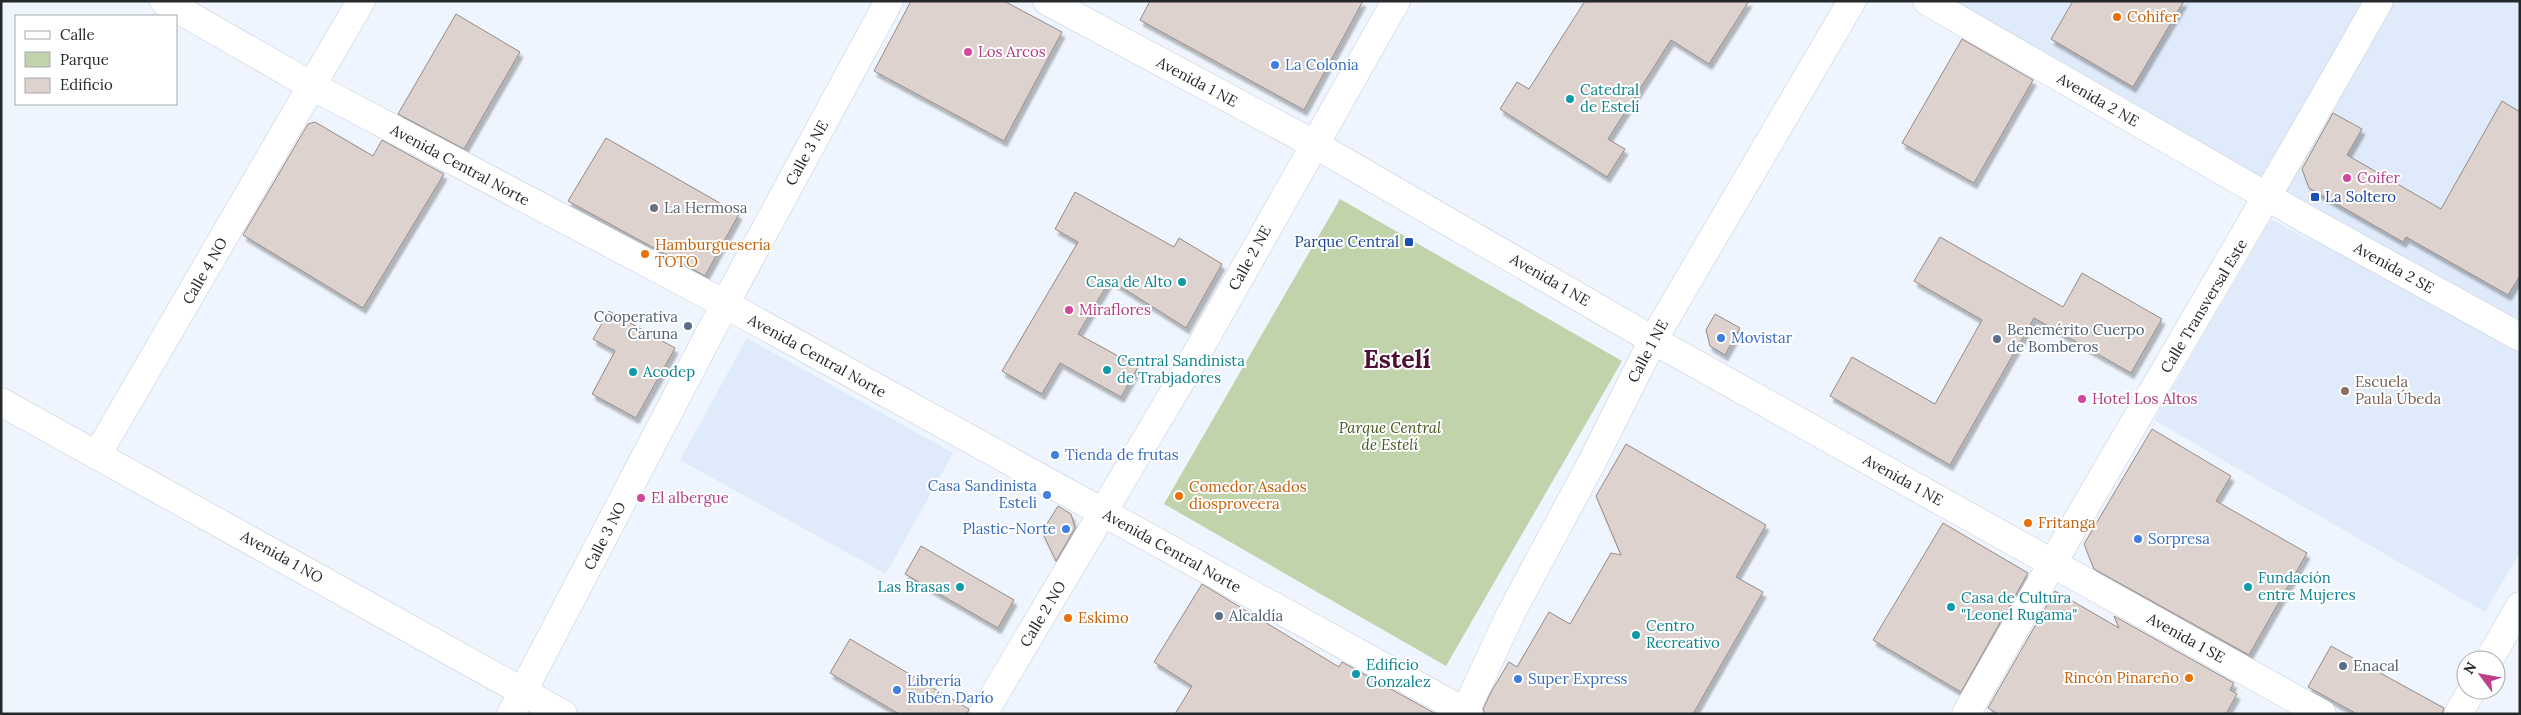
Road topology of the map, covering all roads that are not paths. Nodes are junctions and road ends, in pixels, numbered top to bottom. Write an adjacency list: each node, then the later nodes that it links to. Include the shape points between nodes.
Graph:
1 (164, 1): 9 (street, Avenida Central Norte)
2 (361, 1): 9 (street, Calle 4 NO)
3 (890, 1): 12 (street, Calle 3 NE)
4 (1047, 1): 10 (street, Avenida 1 NE)
5 (1396, 1): 10 (street, Calle 2 NE)
6 (1852, 1): 14 (street, Calle 1 NE)
7 (1927, 1): 11 (street, Avenida 2 NE)
8 (2380, 1): 11 (street, Calle Transversal Este)
9 (312, 86): 12 (street, Avenida Central Norte); 16 (street, Calle 4 NO)
10 (1314, 144): 14 (street, Avenida 1 NE); 17 (street, Calle 2 NE)
11 (2268, 198): 13 (street, Avenida 2 SE); 18 (street, Calle Transversal Este)
12 (725, 304): 17 (street, Avenida Central Norte); 22 (street, Calle 3 NO)
13 (2520, 337)
14 (1653, 340): 18 (street, Avenida 1 NE); 23 (street, Calle 1 NE, via 1510,615)
15 (1, 402): 16 (street, Avenida 1 NO)
16 (97, 455): 22 (street, Avenida 1 NO)
17 (1103, 513): 23 (street, Avenida Central Norte); 25 (street, Calle 2 NO)
18 (2051, 563): 26 (street, Calle Transversal Este); 27 (street, Avenida 1 SE)
19 (2520, 606): 20 (street)
20 (2495, 650)
21 (2466, 700): 28 (street)
22 (517, 702): 24 (street, Avenida 1 NO)
23 (1466, 713)
24 (563, 714)
25 (983, 714)
26 (1966, 714)
27 (2322, 714)
28 (2458, 714)

